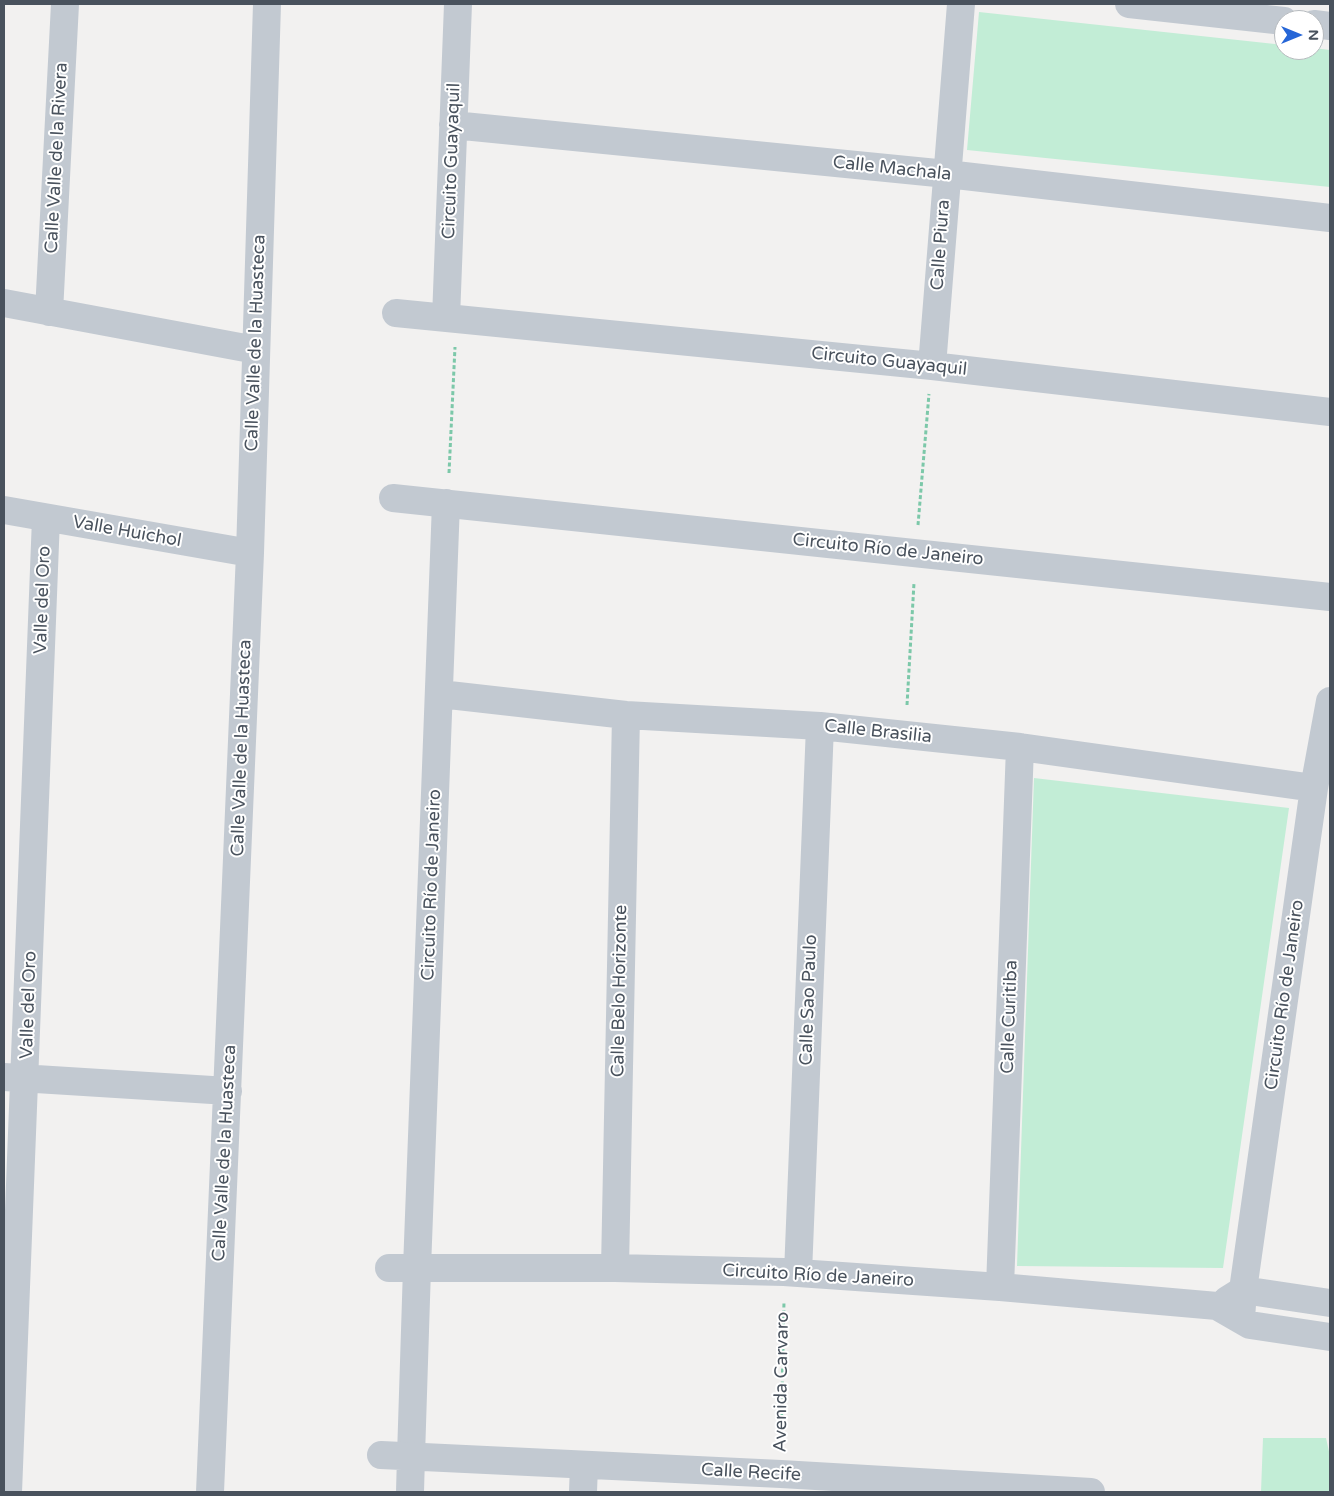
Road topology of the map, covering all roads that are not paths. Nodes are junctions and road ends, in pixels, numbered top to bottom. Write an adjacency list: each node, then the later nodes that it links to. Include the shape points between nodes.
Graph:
1 (65, 4): 11 (street, Calle Valle de la Rivera)
2 (267, 4): 14 (street, Calle Valle de la Huasteca)
3 (458, 4): 7 (street, Circuito Guayaquil)
4 (961, 4): 8 (street, Calle Piura)
5 (1129, 4): 6 (street)
6 (1274, 19)
7 (453, 124): 8 (street, Calle Machala); 13 (street, Circuito Guayaquil)
8 (947, 174): 9 (street, Calle Machala); 15 (street, Calle Piura)
9 (1330, 218)
10 (4, 303): 11 (street)
11 (49, 312): 14 (street)
12 (396, 313): 13 (street, Circuito Guayaquil)
13 (452, 319): 15 (street, Circuito Guayaquil)
14 (256, 350): 21 (street, Calle Valle de la Huasteca)
15 (932, 366): 16 (street, Circuito Guayaquil)
16 (1330, 412)
17 (394, 498): 18 (street, Circuito Río de Janeiro)
18 (447, 503): 22 (street, Circuito Río de Janeiro); 23 (street, Circuito Río de Janeiro)
19 (4, 510): 20 (street, Valle Huichol)
20 (46, 518): 21 (street, Valle Huichol); 29 (street, Valle del Oro)
21 (250, 553): 30 (street, Calle Valle de la Huasteca)
22 (1330, 597)
23 (440, 694): 25 (street, Calle Brasilia); 32 (street, Circuito Río de Janeiro)
24 (1330, 701): 28 (street, Circuito Río de Janeiro)
25 (626, 715): 26 (street, Calle Brasilia); 33 (street, Calle Belo Horizonte)
26 (820, 726): 27 (street, Calle Brasilia); 34 (street, Calle Sao Paulo)
27 (1020, 747): 28 (street, Calle Brasilia); 35 (street, Calle Curitiba)
28 (1314, 788): 36 (street, Circuito Río de Janeiro)
29 (15, 1078): 30 (street); 46 (street, Valle del Oro)
30 (228, 1091): 47 (street, Calle Valle de la Huasteca)
31 (389, 1268): 32 (street, Circuito Río de Janeiro)
32 (417, 1268): 33 (street, Circuito Río de Janeiro); 42 (street)
33 (615, 1268): 34 (street, Circuito Río de Janeiro)
34 (791, 1273): 35 (street, Circuito Río de Janeiro)
35 (1000, 1287): 38 (street, Circuito Río de Janeiro)
36 (1243, 1290): 37 (street); 38 (street); 39 (street, Circuito Río de Janeiro)
37 (1330, 1303)
38 (1218, 1306): 39 (street, Circuito Río de Janeiro)
39 (1241, 1319): 40 (street, via 1250,1325)
40 (1330, 1336)
41 (381, 1455): 42 (street, Calle Recife)
42 (411, 1456): 43 (street, Calle Recife); 48 (street)
43 (584, 1466): 44 (street, Calle Recife); 49 (street)
44 (780, 1483): 45 (street, Calle Recife)
45 (977, 1489): 50 (street, Calle Recife)
46 (8, 1492)
47 (210, 1492)
48 (410, 1492)
49 (583, 1492)
50 (1091, 1492)

